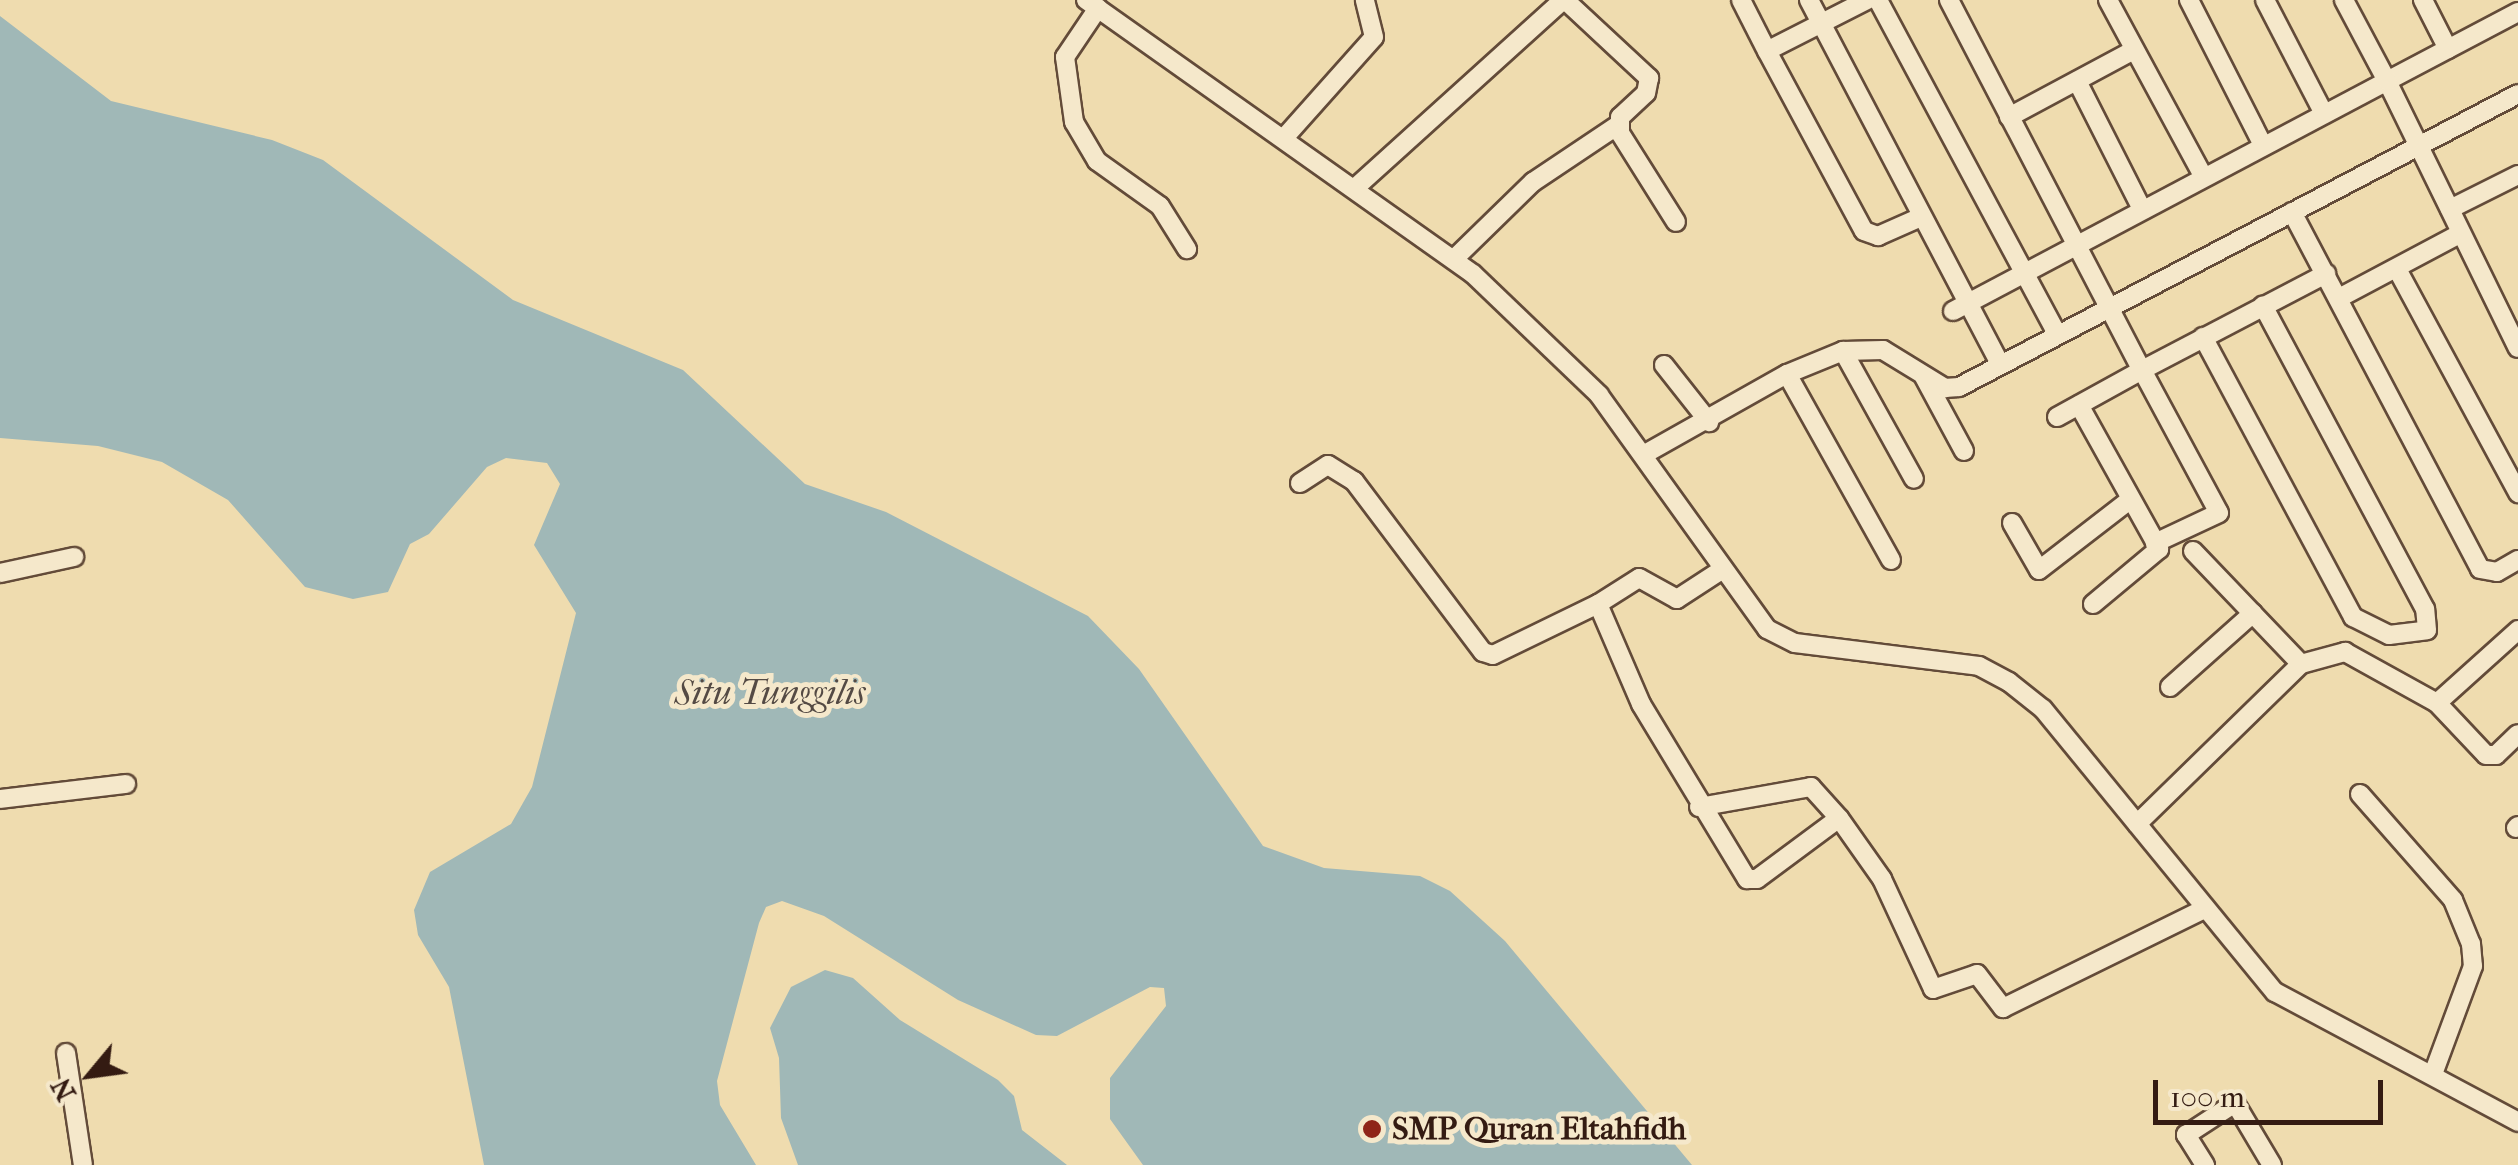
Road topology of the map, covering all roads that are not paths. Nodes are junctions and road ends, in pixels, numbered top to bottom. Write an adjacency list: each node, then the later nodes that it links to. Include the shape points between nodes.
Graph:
1 (1365, 0): 25 (street, via 1374,37)
2 (1564, 0): 24 (street, via 1649,78 1646,92); 30 (street)
3 (1740, 0): 18 (street)
4 (1808, 0): 15 (street)
5 (1868, 0): 15 (street)
6 (1878, 0): 41 (street)
7 (1949, 0): 23 (street)
8 (2108, 0): 17 (street)
9 (2189, 0): 26 (street)
10 (2266, 0): 22 (street)
11 (2344, 0): 20 (street)
12 (2423, 0): 16 (street)
13 (1092, 4): 25 (street); 38 (street, via 1065,57 1074,122 1097,161 1160,206)
14 (2508, 10): 16 (street)
15 (1822, 24): 18 (street); 34 (street)
16 (2448, 49): 20 (street)
17 (2134, 50): 19 (street); 28 (street)
18 (1767, 51): 34 (street, via 1864,231 1878,236)
19 (2076, 81): 23 (street); 31 (street)
20 (2387, 81): 22 (street); 27 (street)
21 (2518, 94): 27 (street)
22 (2324, 114): 26 (street)
23 (2009, 117): 37 (street)
24 (1618, 125): 35 (street); 39 (street, via 1533,182)
25 (1284, 138): 30 (street)
26 (2263, 145): 28 (street)
27 (2418, 147): 32 (street); 33 (street)
28 (2203, 176): 31 (street)
29 (2515, 183): 32 (street)
30 (1355, 188): 39 (street)
31 (2141, 207): 37 (street)
32 (2450, 209): 36 (street)
33 (2292, 212): 42 (street); 46 (street)
34 (1921, 217): 45 (street)
35 (1676, 222)
36 (2460, 234): 40 (street); 49 (street)
37 (2076, 242): 41 (street); 46 (street)
38 (1187, 249)
39 (1455, 258): 60 (street, via 1598,396)
40 (2397, 270): 43 (street); 63 (street)
41 (2023, 271): 45 (street); 47 (street)
42 (2326, 274): 43 (street); 44 (street)
43 (2339, 298): 70 (street, via 2480,569 2497,572)
44 (2264, 306): 48 (street); 48 (street, via 2425,609 2427,630 2390,636 2353,616)
45 (1960, 307): 51 (street)
46 (2112, 307): 47 (street); 53 (street)
47 (2056, 334): 51 (street)
48 (2203, 337): 53 (street)
49 (2518, 348)
50 (1843, 351): 54 (street); 55 (street, via 1883,350); 61 (street)
51 (2000, 364): 55 (street, via 1952,389)
52 (1664, 365): 58 (street)
53 (2142, 370): 56 (street); 66 (street, via 2220,513)
54 (1787, 374): 58 (street); 69 (street)
55 (1924, 377): 59 (street)
56 (2079, 405): 57 (street); 64 (street)
57 (2057, 417)
58 (1708, 422): 60 (street)
59 (1964, 451)
60 (1643, 455): 71 (street)
61 (1914, 479)
62 (1300, 483): 73 (street, via 1328,466 1354,481 1482,652 1493,655)
63 (2518, 493)
64 (2131, 499): 65 (street, via 2039,570); 66 (street)
65 (2012, 522)
66 (2155, 543): 74 (street, via 2159,550)
67 (2194, 551): 75 (street)
68 (74, 557): 72 (street)
69 (1891, 560)
70 (2518, 560)
71 (1723, 569): 73 (street, via 1677,599 1640,578); 86 (street, via 1767,629 1795,643 1979,666 2008,682 2044,710)
72 (0, 573)
73 (1598, 604): 84 (street, via 1614,653)
74 (2093, 604)
75 (2253, 614): 77 (street); 78 (street)
76 (2518, 630): 79 (street)
77 (2300, 664): 79 (street, via 2345,652); 86 (street)
78 (2170, 687)
79 (2437, 703): 80 (street, via 2486,755 2496,755)
80 (2518, 734)
81 (126, 784): 83 (street)
82 (2360, 794): 89 (street, via 2453,900 2471,944 2468,982)
83 (0, 799)
84 (1699, 808): 85 (street, via 1811,787); 85 (street, via 1753,880)
85 (1839, 818): 87 (street, via 1882,879 1933,989 1977,974 2001,1007)
86 (2137, 824): 87 (street)
87 (2204, 909): 89 (street, via 2275,992 2360,1043)
88 (66, 1053): 91 (street)
89 (2433, 1074): 90 (street)
90 (2517, 1118)
91 (83, 1165)
92 (2204, 1165): 93 (street, via 2186,1135 2228,1103 2240,1106)
93 (2272, 1165)

